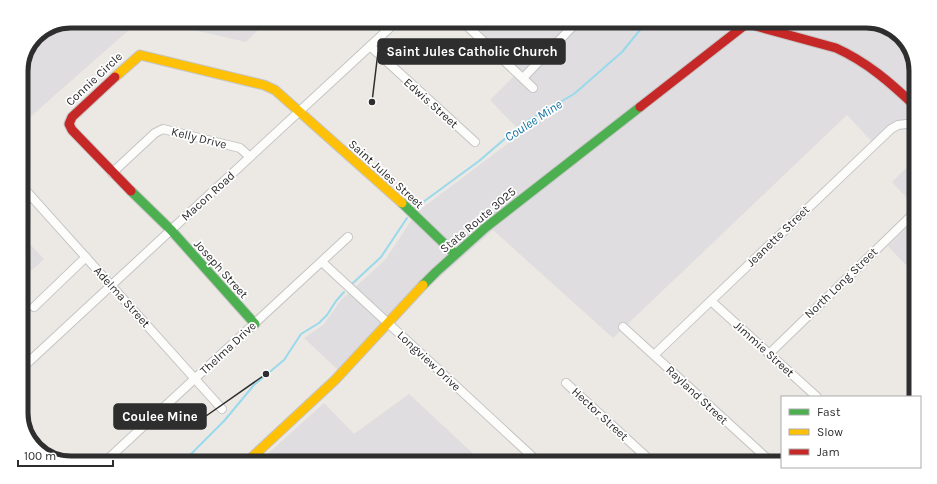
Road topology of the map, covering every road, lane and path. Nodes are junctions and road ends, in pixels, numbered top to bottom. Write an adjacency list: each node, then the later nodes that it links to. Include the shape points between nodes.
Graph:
1 (390, 28): 6 (street, Macon Road)
2 (469, 28): 7 (street)
3 (571, 28): 7 (street)
4 (741, 28): 19 (street, State Route 3025, via 512,206)
5 (763, 28): 9 (street, via 848,53 869,66)
6 (370, 46): 10 (street, Macon Road); 12 (street, Edwis Street)
7 (523, 78): 8 (street)
8 (533, 88)
9 (909, 101)
10 (300, 112): 13 (street, Macon Road); 14 (street, Connie Circle, via 270,87 140,56 72,117 68,124); 19 (street, Saint Jules Street)
11 (906, 124): 23 (street, Jeanette Street, via 891,129)
12 (475, 142)
13 (250, 157): 14 (street, Kelly Drive, via 240,148 163,129 155,133); 17 (street, Macon Road)
14 (112, 173): 17 (street, Connie Circle)
15 (28, 193): 20 (street, Adelma Street)
16 (909, 218): 28 (street, North Long Street)
17 (171, 230): 22 (street, Macon Road); 25 (street, Joseph Street)
18 (348, 238): 21 (street, Thelma Drive)
19 (455, 254): 26 (street, State Route 3025)
20 (86, 257): 22 (street, Adelma Street); 24 (street)
21 (322, 262): 25 (street, Thelma Drive); 26 (street, Longview Drive)
22 (111, 285): 30 (street, Macon Road); 31 (street, Adelma Street)
23 (711, 301): 28 (street, Jimmie Street); 29 (street, Jeanette Street)
24 (34, 307)
25 (254, 324): 31 (street, Thelma Drive)
26 (388, 324): 36 (street, State Route 3025, via 335,380); 37 (street, Longview Drive)
27 (623, 327): 29 (street, Rayland Street)
28 (769, 354): 33 (street, Jimmie Street)
29 (654, 356): 39 (street, Rayland Street)
30 (28, 363)
31 (195, 379): 34 (street, Adelma Street); 35 (street, Thelma Drive)
32 (566, 383): 38 (street, Hector Street)
33 (816, 396)
34 (222, 409)
35 (111, 456)
36 (253, 456)
37 (532, 456)
38 (645, 456)
39 (764, 456)

